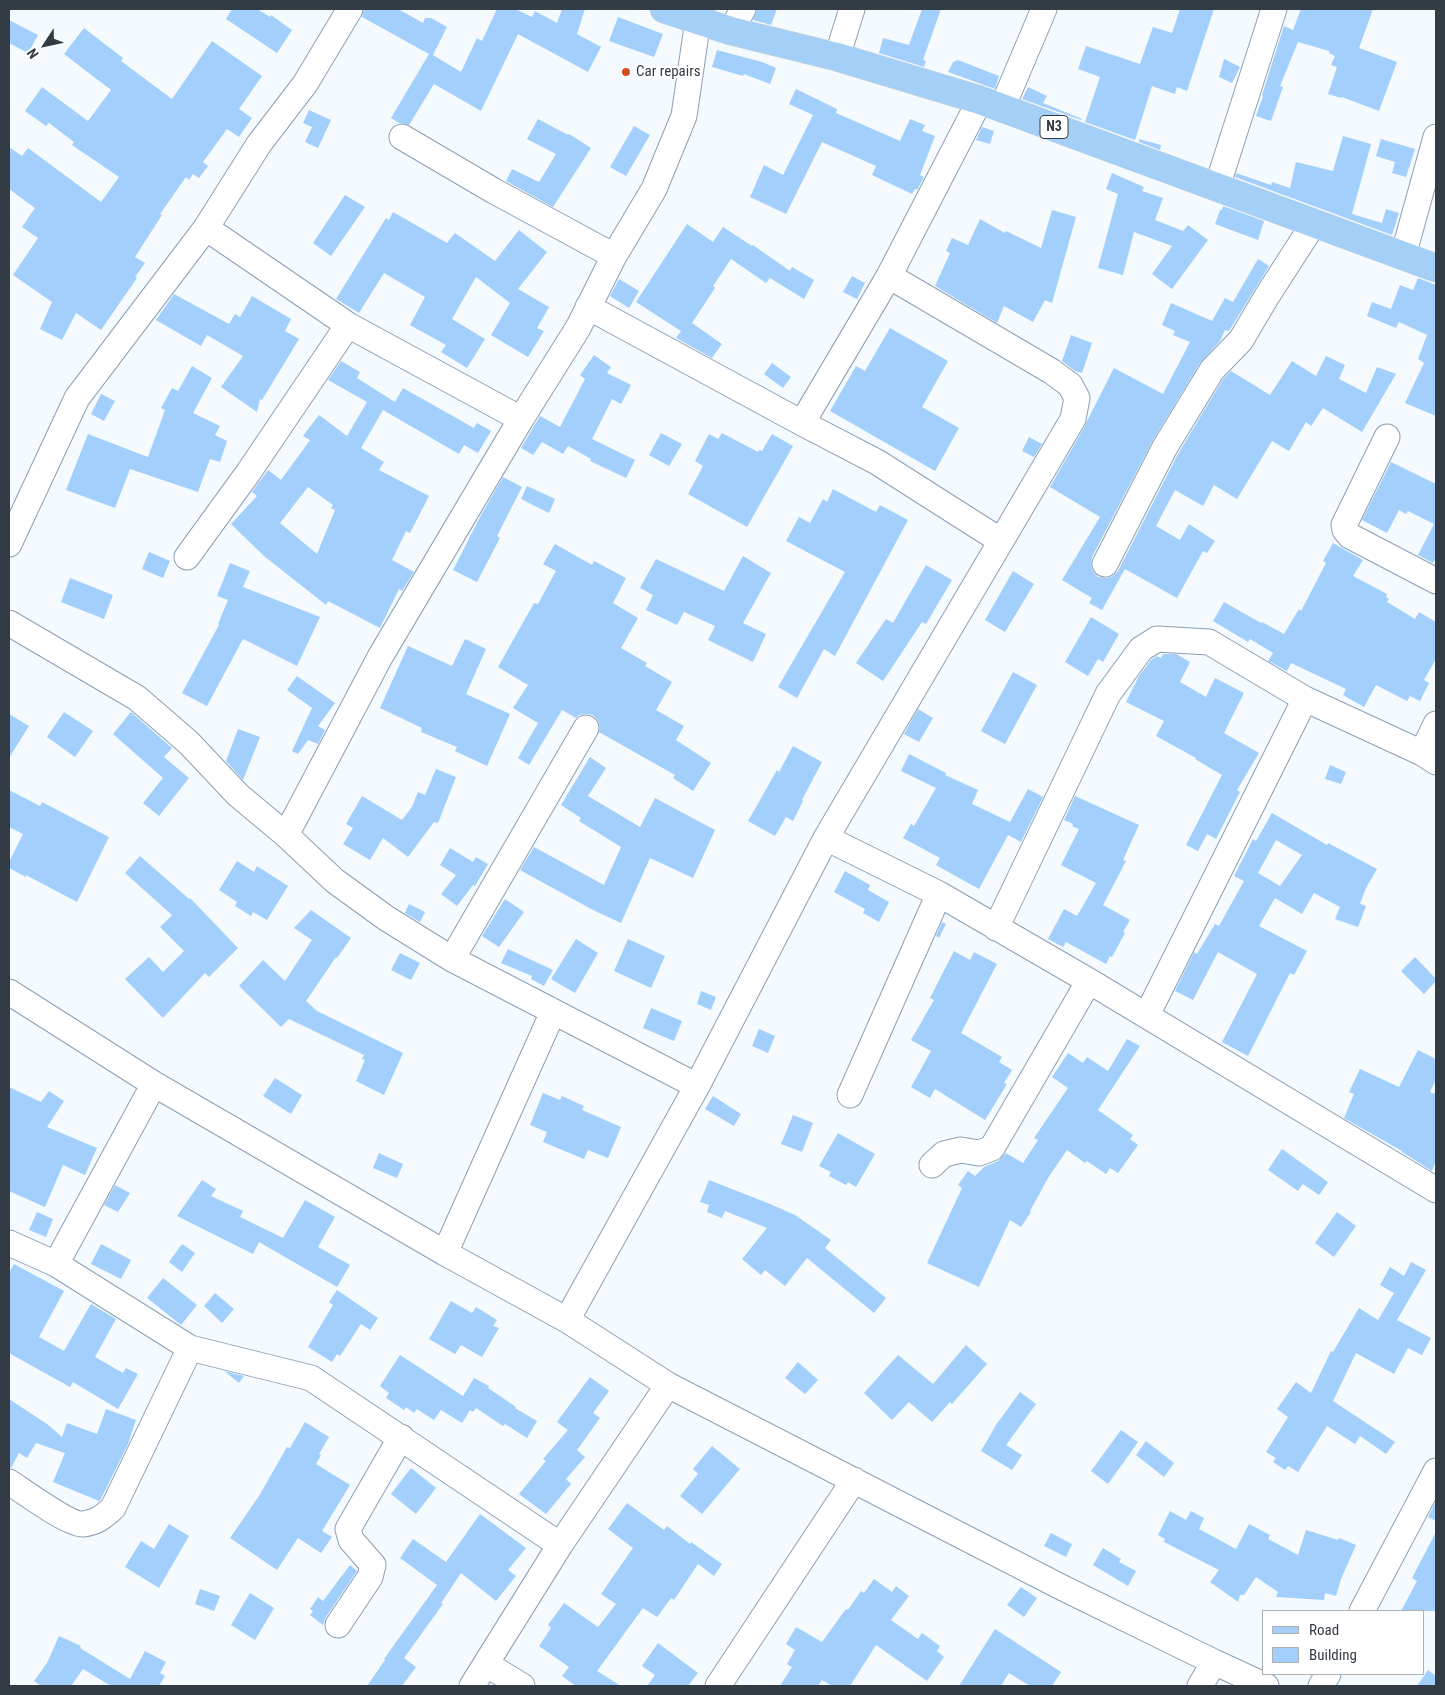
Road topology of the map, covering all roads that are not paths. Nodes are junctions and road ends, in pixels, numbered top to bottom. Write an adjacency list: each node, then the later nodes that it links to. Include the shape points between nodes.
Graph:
1 (350, 9): 14 (street, via 305,84 259,144)
2 (664, 9): 6 (main road, N3)
3 (852, 9): 8 (street)
4 (1044, 9): 9 (street)
5 (1274, 9): 12 (street)
6 (698, 20): 7 (main road, N3); 15 (street, via 684,116 654,189)
7 (737, 20): 8 (main road, N3)
8 (837, 57): 9 (main road, N3)
9 (991, 104): 12 (main road, N3); 18 (street)
10 (402, 137): 15 (street)
11 (1436, 137): 16 (street)
12 (1218, 187): 13 (main road, N3)
13 (1314, 223): 16 (main road, N3); 27 (street, via 1241,340 1212,370 1166,447)
14 (206, 228): 20 (street); 25 (street, via 77,398)
15 (614, 256): 19 (street)
16 (1403, 256): 17 (main road, N3)
17 (1436, 268)
18 (889, 276): 22 (street); 24 (street, via 1051,371 1070,385 1077,398 1073,419)
19 (588, 307): 21 (street); 22 (street)
20 (348, 325): 21 (street); 26 (street)
21 (521, 419): 34 (street, via 380,657)
22 (802, 423): 24 (street, via 878,462)
23 (1386, 437): 28 (street, via 1344,525 1345,530 1350,536)
24 (1001, 541): 35 (street)
25 (9, 544)
26 (187, 556)
27 (1105, 564)
28 (1436, 581)
29 (9, 623): 34 (street, via 137,698 189,743 238,795)
30 (1306, 699): 33 (street); 37 (street, via 1209,642 1157,639 1141,649 1108,694); 42 (street)
31 (1436, 724): 33 (street)
32 (586, 728): 38 (street)
33 (1429, 758)
34 (286, 835): 38 (street, via 335,881)
35 (826, 838): 36 (street); 44 (street)
36 (939, 894): 37 (street); 45 (street)
37 (996, 928): 39 (street)
38 (452, 959): 41 (street)
39 (1089, 981): 42 (street); 46 (street, via 992,1148 979,1153 961,1150 944,1154)
40 (9, 992): 43 (street)
41 (553, 1012): 44 (street); 49 (street)
42 (1147, 1015): 47 (street)
43 (154, 1084): 49 (street); 50 (street)
44 (697, 1086): 51 (street)
45 (850, 1095)
46 (932, 1166)
47 (1436, 1190)
48 (9, 1243): 50 (street)
49 (445, 1252): 51 (street)
50 (56, 1264): 52 (street)
51 (567, 1320): 53 (street)
52 (190, 1348): 54 (street, via 311,1378); 57 (street, via 113,1508 100,1520 82,1525)
53 (668, 1385): 56 (street); 58 (street)
54 (400, 1437): 58 (street); 60 (street, via 348,1529 351,1540 373,1565 370,1577)
55 (1436, 1471): 59 (street)
56 (854, 1480): 61 (street); 65 (street)
57 (9, 1482)
58 (560, 1545): 62 (street)
59 (1363, 1610)
60 (338, 1626)
61 (1214, 1662): 66 (street); 67 (street)
62 (486, 1664): 63 (street); 64 (street)
63 (472, 1686)
64 (522, 1686)
65 (718, 1686)
66 (1200, 1686)
67 (1266, 1686)

